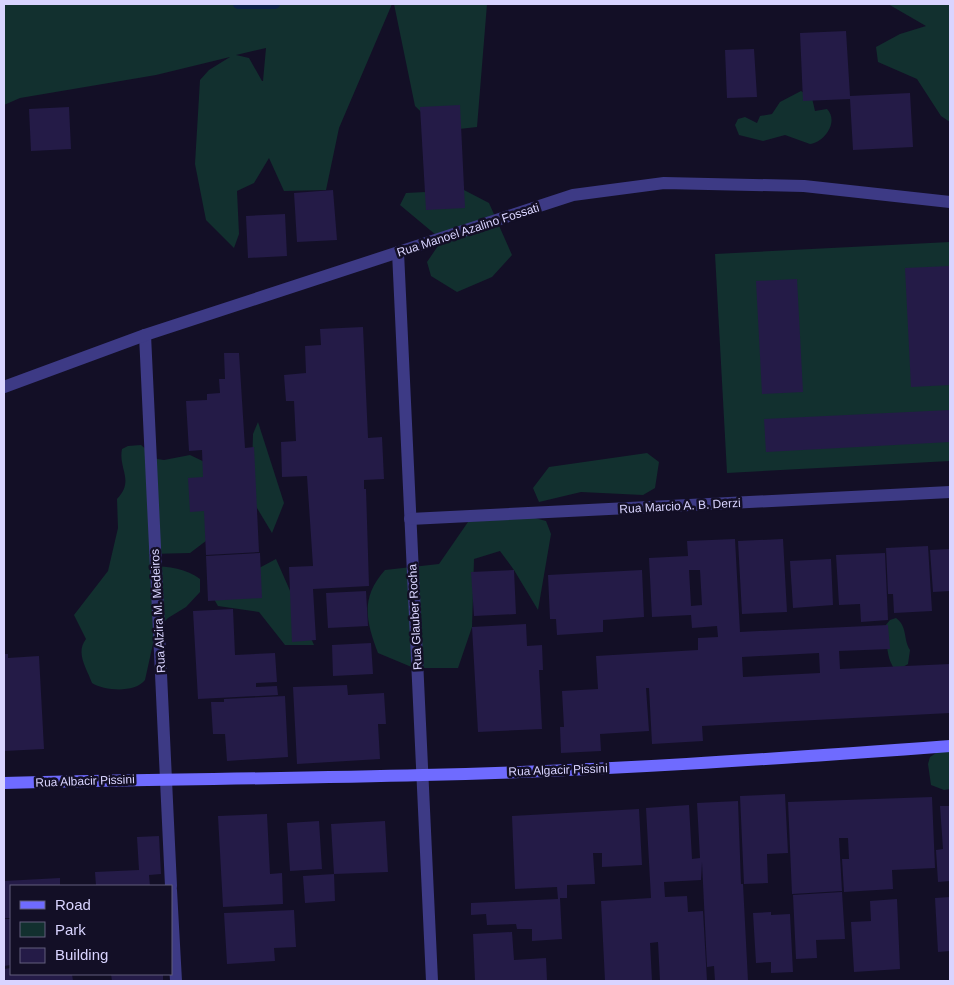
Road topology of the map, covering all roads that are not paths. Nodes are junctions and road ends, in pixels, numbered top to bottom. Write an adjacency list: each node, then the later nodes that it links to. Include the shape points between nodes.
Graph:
1 (950, 202): 2 (street, Rua Manoel Azalino Fossati, via 804,186 664,183 573,195)
2 (398, 252): 3 (street, Rua Manoel Azalino Fossati); 6 (street, Rua Glauber Rocha)
3 (145, 336): 4 (street, Rua Manoel Azalino Fossati); 9 (street, Rua Alzira M. Medeiros)
4 (4, 387)
5 (950, 492): 6 (street, Rua Marcio A. B. Derzi)
6 (410, 519): 8 (street, Rua Glauber Rocha)
7 (950, 746): 8 (street, Rua Algacir Pissini, via 728,763)
8 (423, 775): 9 (street, Rua Algacir Pissini); 14 (street, Rua Glauber Rocha)
9 (166, 778): 10 (street, Rua Albacir Pissini); 11 (street, Rua Alzira M. Medeiros)
10 (4, 783)
11 (171, 885)
12 (172, 907): 13 (street, Rua Alzira M. Medeiros)
13 (176, 981)
14 (432, 981)

